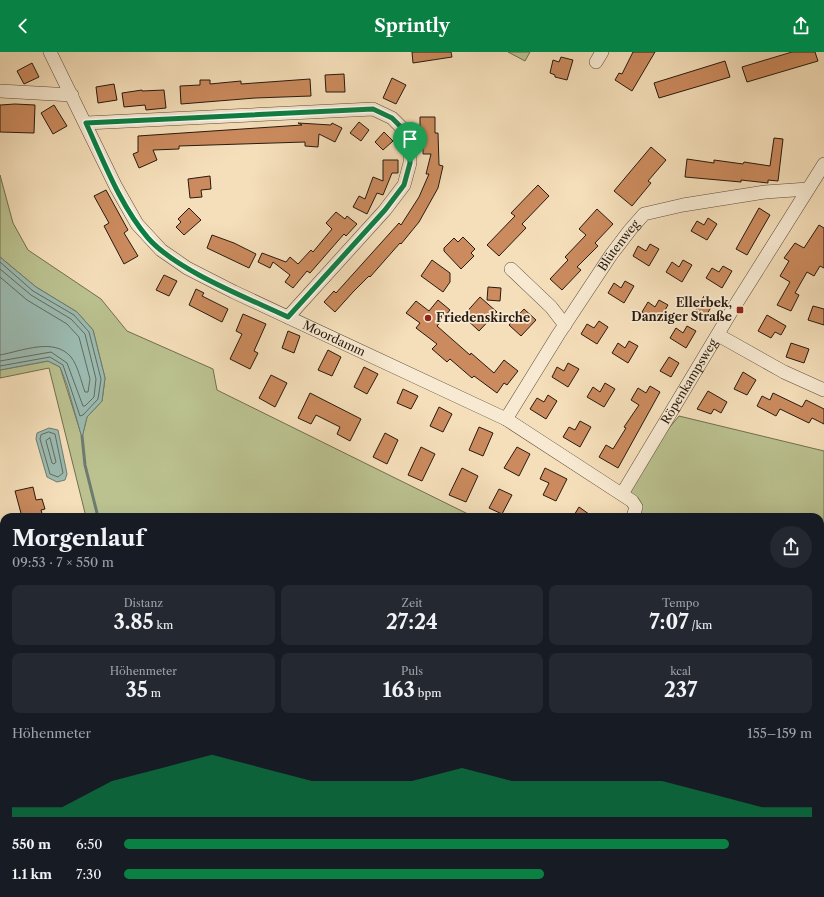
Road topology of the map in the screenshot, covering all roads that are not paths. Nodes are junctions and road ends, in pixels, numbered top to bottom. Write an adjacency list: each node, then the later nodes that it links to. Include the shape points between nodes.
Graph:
1 (50, 52): 3 (street, Moordamm)
2 (0, 91): 3 (street)
3 (72, 96): 4 (street, Moordamm)
4 (86, 123): 8 (street, Moordamm, via 137,224 161,250 187,268); 8 (street, via 373,109 392,118 405,131 410,147 410,163 404,185 385,210)
5 (824, 164): 6 (street, Röpenkampsweg)
6 (808, 189): 9 (street, Blütenweg, via 765,192 682,205 644,214 611,255); 10 (street, Röpenkampsweg)
7 (511, 269): 9 (street, via 551,307)
8 (288, 317): 12 (street, Moordamm)
9 (565, 325): 12 (street, Blütenweg)
10 (718, 335): 11 (street, via 784,372); 13 (street, Röpenkampsweg)
11 (824, 390)
12 (506, 420): 13 (street, Moordamm)
13 (622, 494): 14 (street, via 636,507)
14 (634, 513)

